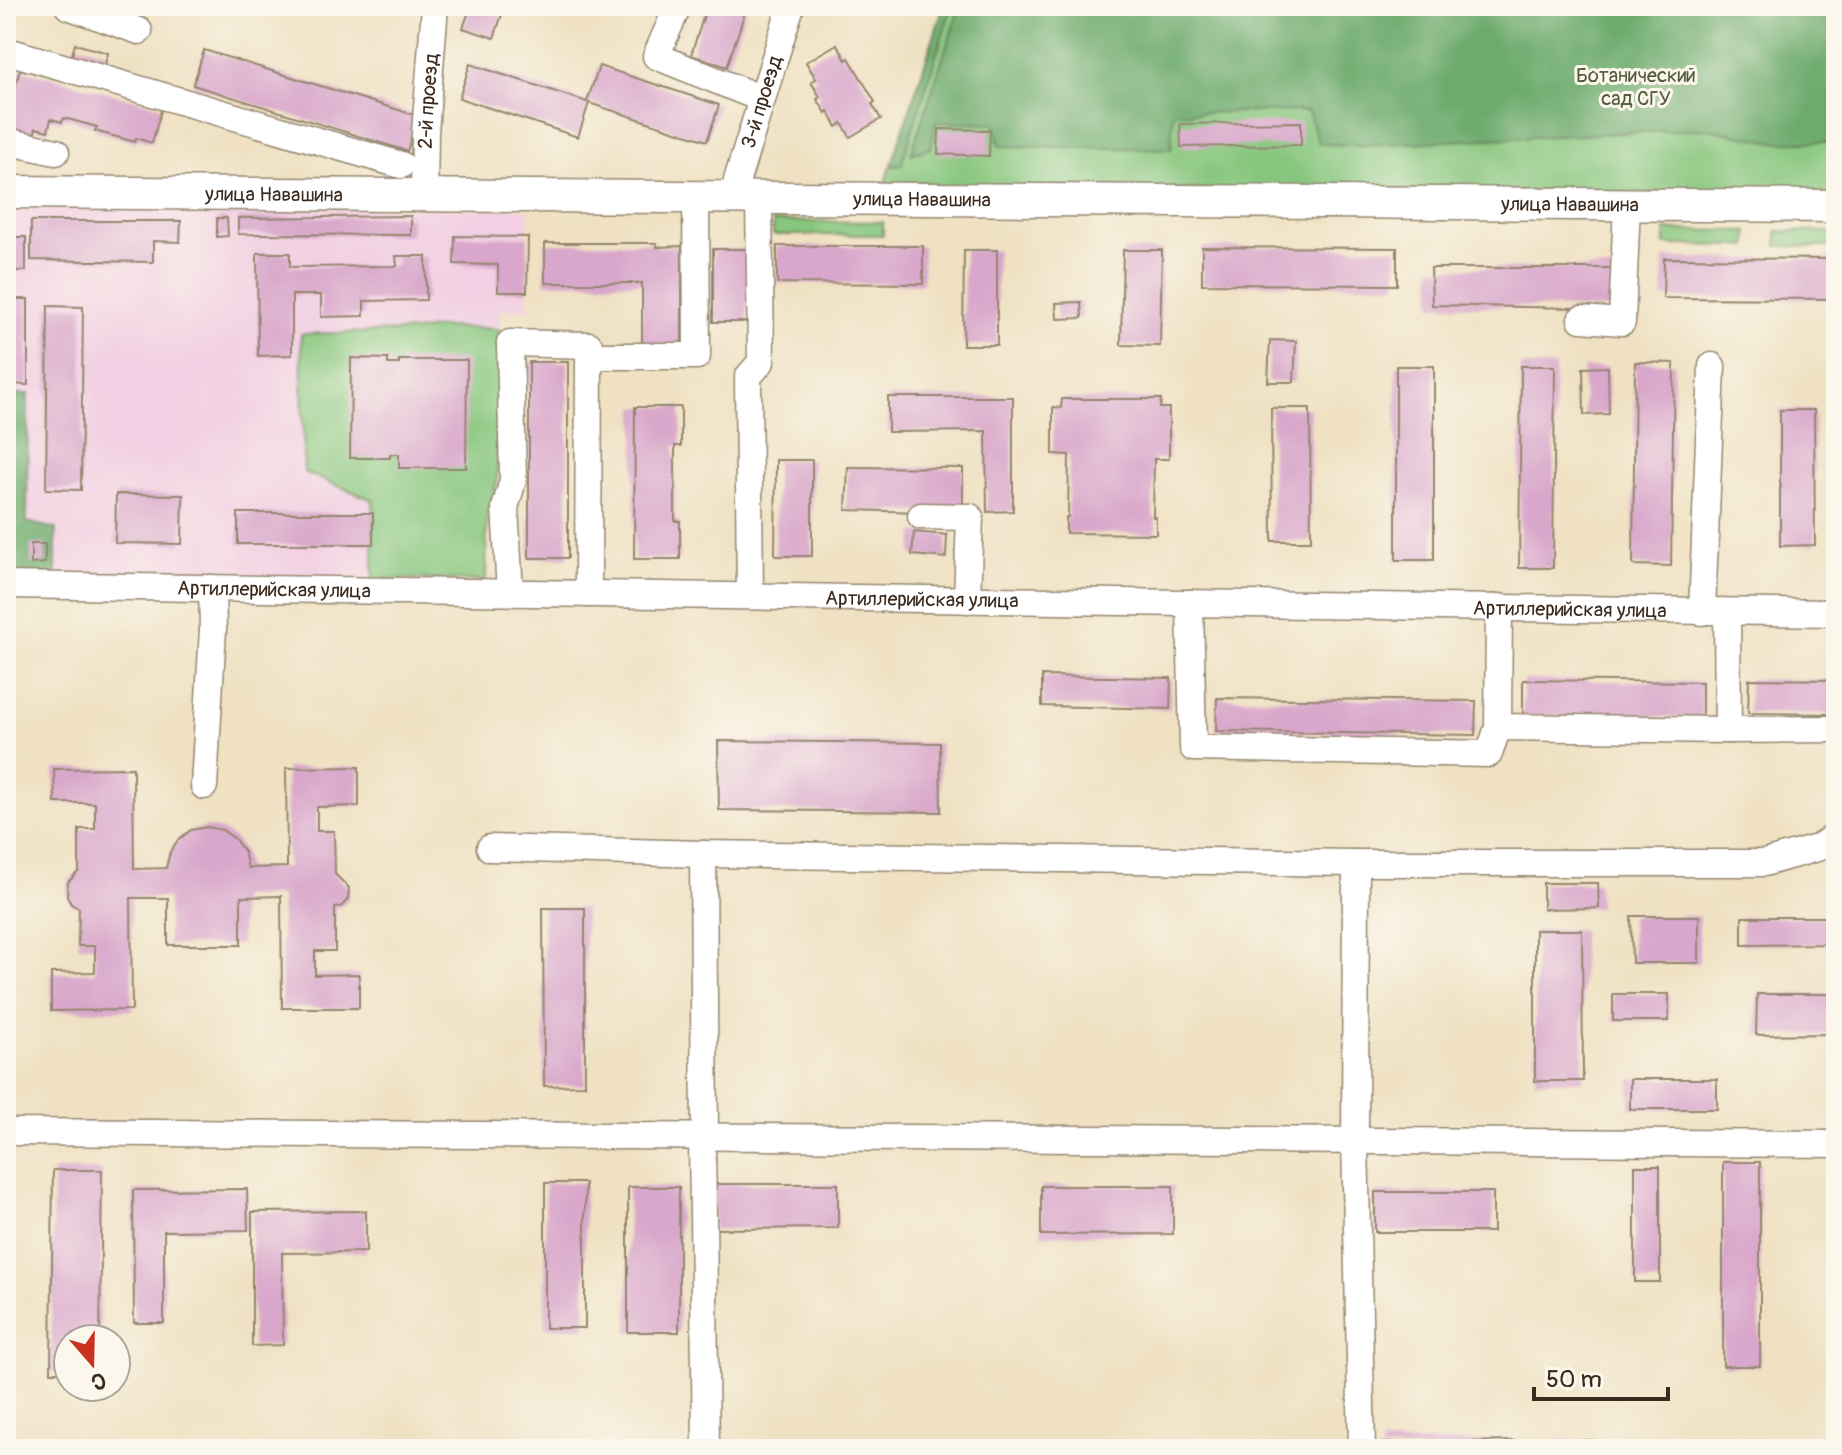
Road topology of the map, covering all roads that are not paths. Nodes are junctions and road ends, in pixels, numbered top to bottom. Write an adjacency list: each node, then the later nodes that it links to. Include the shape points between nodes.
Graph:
1 (68, 6): 5 (street)
2 (678, 6): 7 (street, via 656,56)
3 (791, 6): 7 (street, 3-й проезд)
4 (432, 7): 12 (street, 2-й проезд)
5 (139, 31)
6 (6, 53): 10 (street)
7 (762, 99): 13 (street, 3-й проезд, via 737,180)
8 (6, 141): 9 (street)
9 (56, 152)
10 (401, 165)
11 (6, 192): 12 (main road, улица Навашина)
12 (424, 197): 14 (main road, улица Навашина)
13 (747, 197): 14 (main road, улица Навашина); 15 (main road, улица Навашина); 25 (street, 3-й проезд, via 761,362 748,377)
14 (696, 198): 18 (street, via 697,356)
15 (1627, 204): 16 (main road, улица Навашина); 17 (street, via 1622,322)
16 (1836, 206)
17 (1581, 319)
18 (589, 356): 23 (street, via 589,345 510,343 513,480 505,508); 24 (street)
19 (1712, 366): 29 (street)
20 (921, 516): 26 (street, via 970,517)
21 (6, 585): 22 (street, Артиллерийская улица)
22 (212, 588): 23 (street, Артиллерийская улица); 34 (street)
23 (510, 592): 24 (street, Артиллерийская улица)
24 (588, 594): 25 (street, Артиллерийская улица)
25 (750, 596): 26 (street, Артиллерийская улица)
26 (967, 600): 27 (street, Артиллерийская улица)
27 (1190, 603): 28 (street, Артиллерийская улица); 31 (street, via 1193,748 1489,754)
28 (1499, 607): 29 (street, Артиллерийская улица); 31 (street)
29 (1714, 612): 30 (street, Артиллерийская улица); 33 (street)
30 (1836, 613)
31 (1498, 727): 33 (street)
32 (1836, 729): 33 (street)
33 (1728, 730)
34 (204, 786)
35 (1836, 836): 38 (street, via 1817,848 1764,863)
36 (490, 848): 37 (street)
37 (703, 854): 38 (street); 40 (street)
38 (1356, 863): 41 (street)
39 (6, 1132): 40 (street)
40 (704, 1137): 41 (street); 43 (street)
41 (1355, 1141): 42 (street); 44 (street)
42 (1836, 1144)
43 (706, 1449)
44 (1362, 1449)

